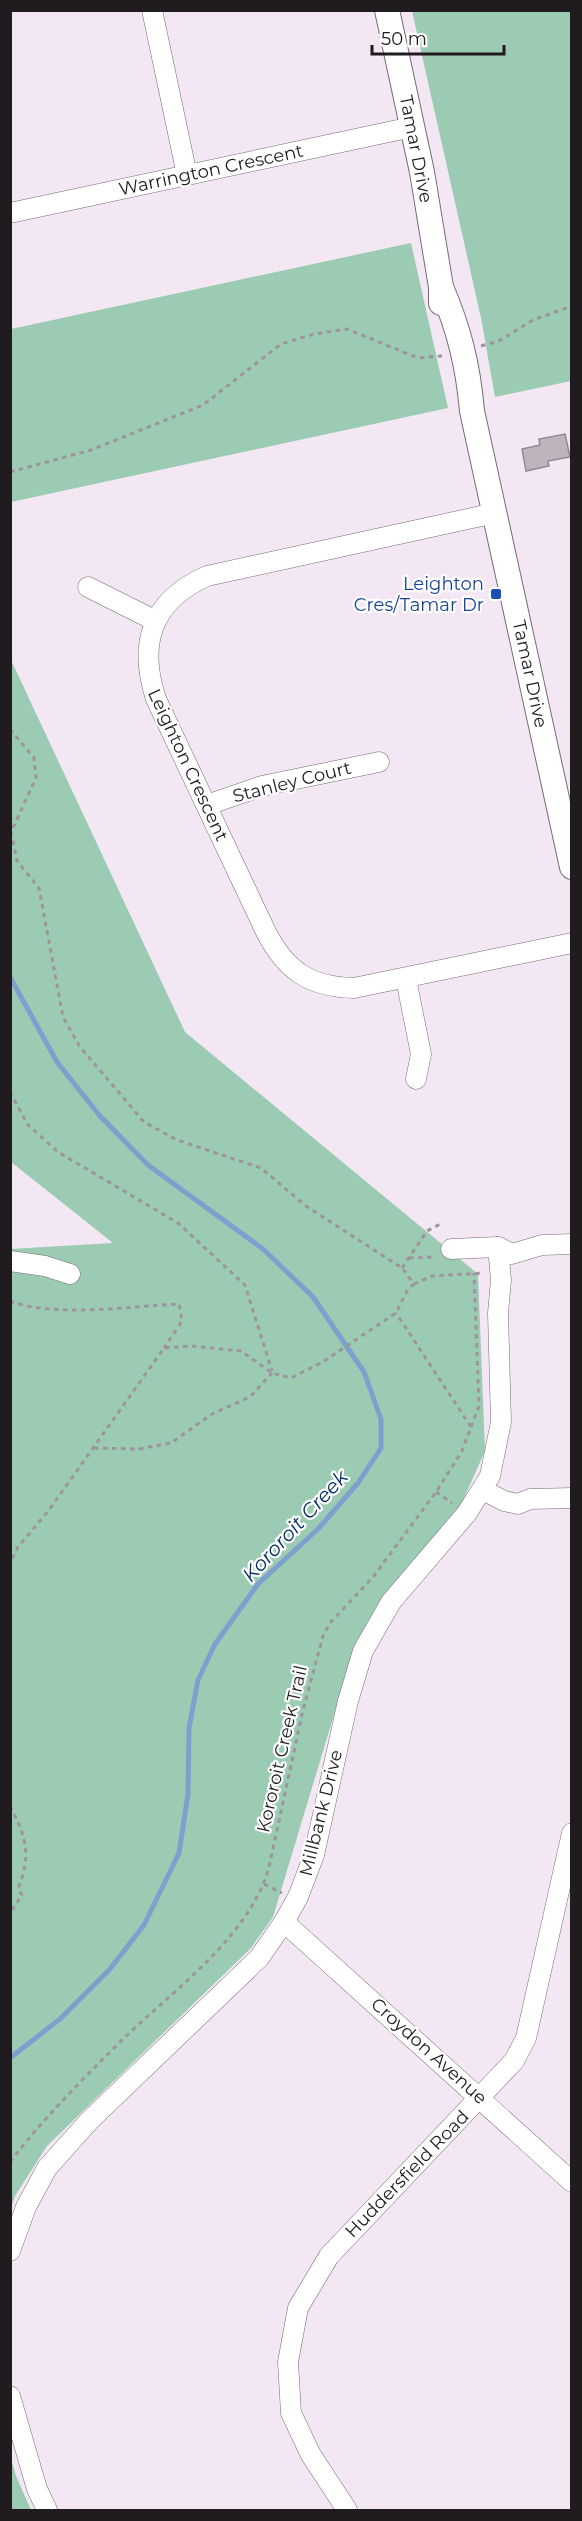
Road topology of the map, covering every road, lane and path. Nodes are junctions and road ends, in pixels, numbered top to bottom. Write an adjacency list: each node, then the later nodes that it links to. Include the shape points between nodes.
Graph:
1 (152, 10): 4 (street)
2 (387, 10): 3 (street, Tamar Drive)
3 (412, 127): 4 (street, Warrington Crescent); 7 (street, Tamar Drive, via 441,287 456,322)
4 (187, 176): 5 (street, Warrington Crescent)
5 (10, 213)
6 (572, 306): 7 (path, via 533,320 499,341)
7 (456, 352): 8 (path, via 418,358 347,329 314,334 281,344 203,405 91,450); 9 (street, Tamar Drive, via 469,377 472,411)
8 (10, 472)
9 (495, 513): 11 (street, Leighton Crescent, via 207,576 177,594); 15 (street, Tamar Drive)
10 (88, 587): 11 (street)
11 (156, 621): 14 (street, Leighton Crescent, via 147,649 150,682)
12 (10, 729): 26 (path, via 33,759 36,778 11,832 17,861 39,888 63,1017 80,1047 144,1122 177,1140 261,1168 306,1206)
13 (379, 762): 14 (street, Stanley Court, via 262,786)
14 (207, 805): 17 (street, Leighton Crescent, via 272,945 291,968 335,987 354,988)
15 (572, 867)
16 (572, 943): 17 (street, Leighton Crescent)
17 (406, 979): 18 (street, via 421,1054)
18 (416, 1079)
19 (10, 1092): 34 (path, via 28,1125 58,1152 178,1223 245,1285)
20 (442, 1222): 24 (path, via 431,1227)
21 (572, 1244): 22 (street, via 542,1245 512,1238)
22 (493, 1248): 23 (street); 37 (street, Millbank Drive, via 501,1280 501,1422)
23 (451, 1249): 24 (path, via 442,1256)
24 (409, 1258): 26 (path)
25 (10, 1261): 29 (street)
26 (402, 1268): 30 (path)
27 (474, 1273): 28 (path); 30 (path, via 432,1276); 35 (path, Kororoit Creek Trail, via 478,1406)
28 (484, 1273)
29 (70, 1274)
30 (414, 1284): 32 (path)
31 (10, 1301): 33 (path, via 27,1307 80,1309 179,1304 182,1321)
32 (396, 1313): 34 (path, via 321,1363 291,1378); 35 (path)
33 (164, 1348): 34 (path, via 241,1350); 36 (path)
34 (272, 1373): 36 (path, via 250,1397 212,1414 171,1443 139,1449)
35 (471, 1427): 38 (path, Kororoit Creek Trail, via 462,1451)
36 (93, 1449): 41 (path)
37 (486, 1483): 39 (street, via 530,1499); 49 (street, Millbank Drive, via 467,1513 391,1602 363,1651 314,1855)
38 (436, 1492): 40 (path); 46 (path, Kororoit Creek Trail, via 323,1636)
39 (572, 1498)
40 (460, 1508)
41 (18, 1546): 42 (path); 43 (path)
42 (10, 1551)
43 (10, 1563)
44 (10, 1806): 48 (path, via 20,1824 27,1858 18,1889 22,1895)
45 (572, 1833): 50 (street, Huddersfield Road, via 526,2038 514,2061)
46 (264, 1884): 47 (path); 51 (path, Kororoit Creek Trail, via 222,1946 118,2044)
47 (288, 1896)
48 (10, 1912)
49 (285, 1922): 50 (street, Croydon Avenue); 53 (street, Millbank Drive, via 259,1958 89,2121 47,2168 26,2207)
50 (481, 2097): 52 (street, Croydon Avenue); 56 (street, Huddersfield Road, via 329,2256 298,2308 288,2362 291,2414 311,2455)
51 (10, 2162)
52 (572, 2182)
53 (10, 2251)
54 (10, 2396): 55 (street)
55 (46, 2511)
56 (347, 2511)

